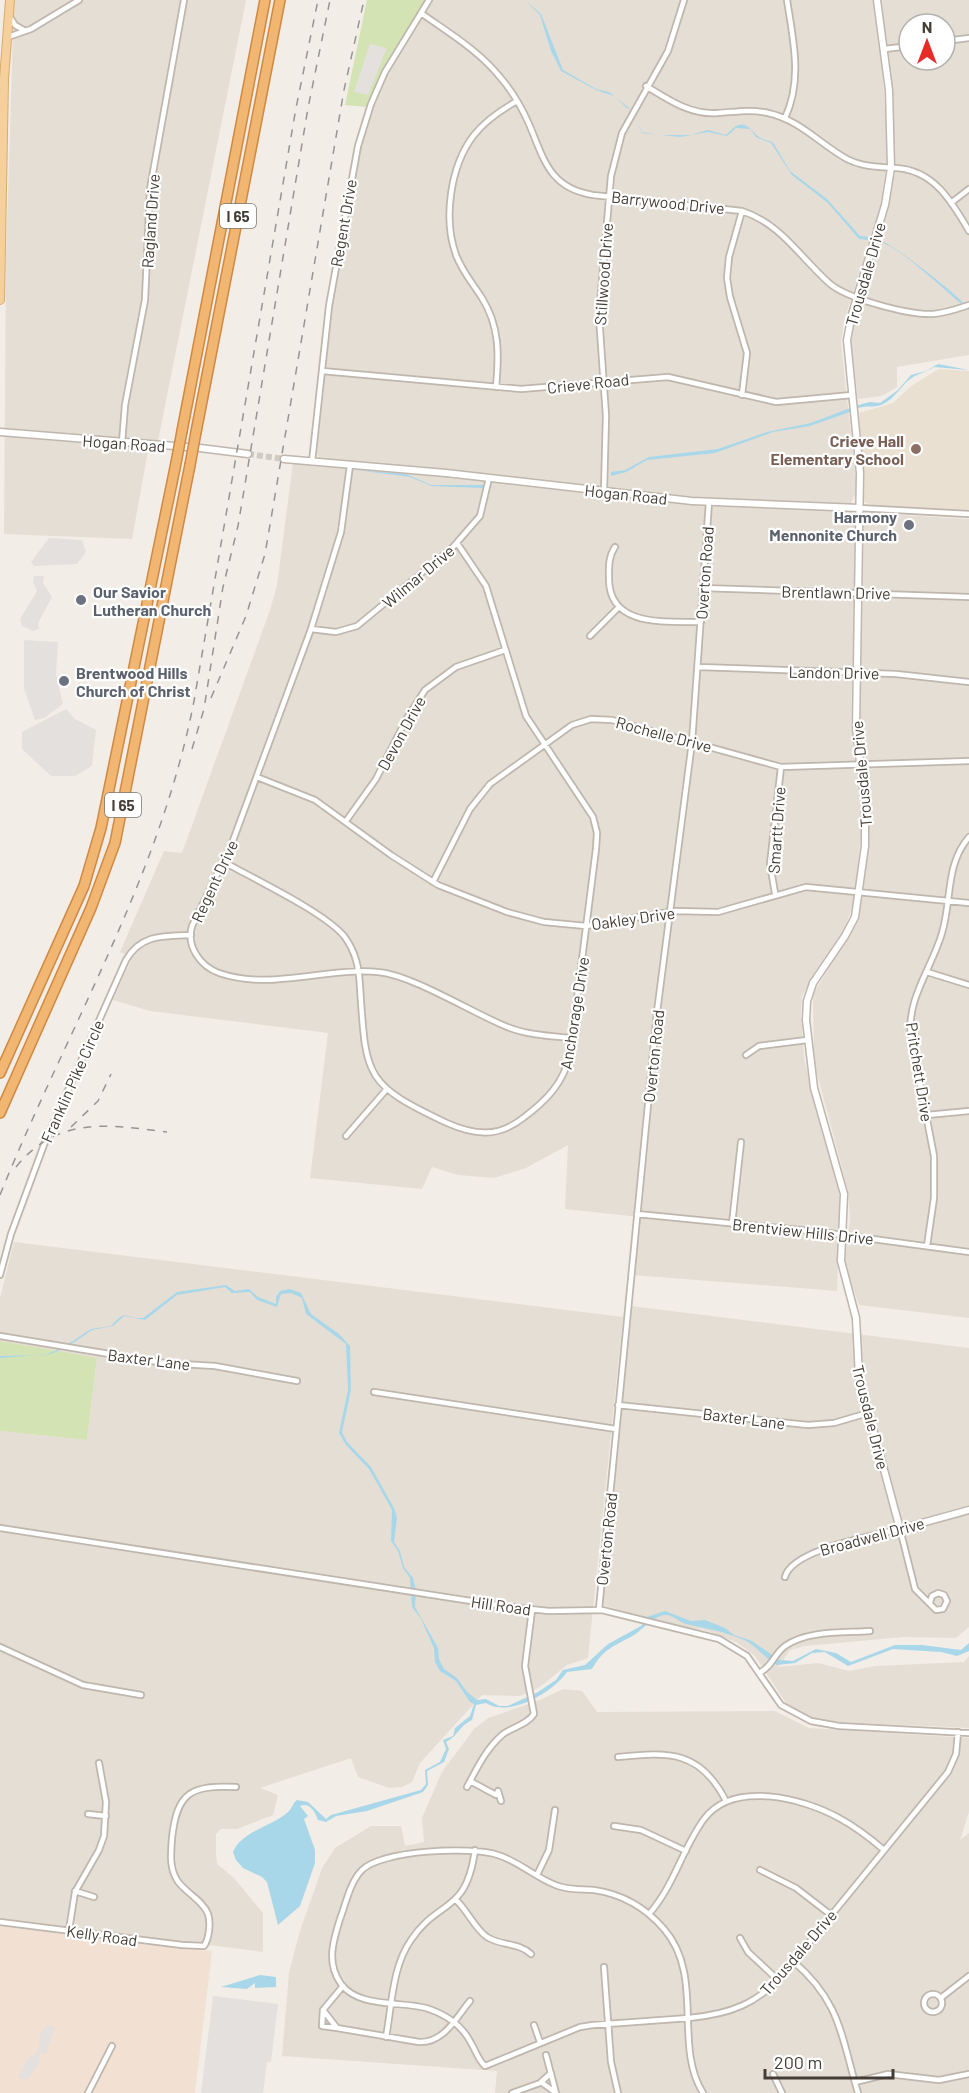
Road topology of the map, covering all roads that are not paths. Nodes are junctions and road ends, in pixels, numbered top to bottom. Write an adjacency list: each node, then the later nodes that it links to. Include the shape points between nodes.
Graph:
1 (10, 0): 10 (main road)
2 (79, 0): 13 (street)
3 (184, 0): 36 (street, Ragland Drive, via 150,189 145,300 125,405)
4 (265, 0): 82 (highway, I 65, bridge, via 101,828 84,886)
5 (280, 0): 85 (highway, I 65, bridge, via 115,843 87,917)
6 (429, 0): 11 (street, Regent Drive)
7 (684, 0): 17 (street, Stillwood Drive, via 672,41)
8 (787, 0): 19 (street, via 796,78)
9 (877, 0): 16 (street, Trousdale Drive)
10 (9, 12): 12 (main road); 13 (street, via 13,24)
11 (421, 13): 18 (street, Barrywood Drive, via 482,57); 30 (street, Regent Drive, via 385,72 360,136 330,296)
12 (4, 25): 14 (main road)
13 (27, 31): 14 (street)
14 (7, 37): 21 (main road)
15 (897, 48): 16 (street)
16 (885, 49): 20 (street, Trousdale Drive)
17 (646, 86): 19 (street, via 696,111 756,111); 23 (street, Stillwood Drive, via 618,143)
18 (517, 101): 23 (street, Barrywood Drive, via 552,173 576,191); 32 (street, via 485,123 467,146 456,175 450,213 458,259 489,311 495,329 499,353)
19 (785, 118): 20 (street, via 852,161)
20 (891, 168): 24 (street, via 927,177); 27 (street, Trousdale Drive, via 885,205)
21 (1, 182): 28 (main road)
22 (969, 189): 24 (street)
23 (609, 197): 25 (street, Barrywood Drive); 31 (street, Stillwood Drive, via 599,309)
24 (951, 203): 26 (street)
25 (742, 211): 27 (street, Barrywood Drive, via 778,230 829,284); 33 (street, via 729,255 727,278 747,354)
26 (969, 231)
27 (857, 297): 29 (street, Barrywood Drive, via 917,313 938,314); 34 (street, Trousdale Drive, via 848,338)
28 (0, 300)
29 (969, 305)
30 (321, 371): 32 (street, Crieve Road); 39 (street, Regent Drive)
31 (604, 382): 32 (street, Crieve Road, via 541,389); 33 (street, Crieve Road, via 672,377); 42 (street, Stillwood Drive)
32 (496, 387)
33 (742, 395): 34 (street, Crieve Road, via 788,402)
34 (852, 395): 44 (street, Trousdale Drive, via 860,473)
35 (0, 432): 36 (street, Hogan Road)
36 (122, 443): 37 (street, Hogan Road)
37 (248, 454)
38 (284, 459): 39 (street, Hogan Road)
39 (312, 462): 40 (street, Hogan Road)
40 (350, 465): 41 (street, Hogan Road); 53 (street, Regent Drive, via 341,532)
41 (489, 478): 42 (street, Hogan Road); 46 (street, Wilmar Drive, via 480,516)
42 (604, 491): 43 (street, Hogan Road)
43 (709, 502): 44 (street, Hogan Road); 48 (street, Overton Road)
44 (859, 508): 45 (street, Hogan Road); 49 (street, Trousdale Drive)
45 (969, 514)
46 (457, 543): 53 (street, Wilmar Drive, via 358,625 336,632); 55 (street, Anchorage Drive, via 484,582)
47 (615, 548): 51 (street, via 610,559 610,584)
48 (702, 588): 49 (street, Brentlawn Drive); 52 (street, Overton Road)
49 (857, 593): 50 (street, Brentlawn Drive); 57 (street, Trousdale Drive)
50 (969, 597)
51 (619, 607): 52 (street, via 642,619); 54 (street)
52 (701, 622): 56 (street, Overton Road)
53 (311, 629): 64 (street, Regent Drive)
54 (590, 636)
55 (505, 650): 60 (street, Anchorage Drive, via 523,709); 65 (street, Devon Drive, via 456,667 425,690 376,779)
56 (699, 667): 57 (street, Landon Drive); 59 (street, Overton Road)
57 (857, 672): 58 (street, Landon Drive); 62 (street, Trousdale Drive)
58 (969, 682)
59 (692, 742): 60 (street, Rochelle Drive, via 596,718 572,725); 63 (street, Rochelle Drive); 73 (street, Overton Road)
60 (543, 744): 68 (street, Rochelle Drive, via 483,790); 74 (street, Anchorage Drive, via 587,806 595,825 597,843)
61 (969, 761): 62 (street, Rochelle Drive)
62 (860, 765): 63 (street, Rochelle Drive); 69 (street, Trousdale Drive, via 866,824)
63 (781, 767): 70 (street, Smartt Drive, via 770,860)
64 (257, 777): 65 (street, Oakley Drive, via 302,793); 67 (street, Regent Drive)
65 (346, 821): 68 (street, Oakley Drive)
66 (969, 837): 71 (street, Pritchett Drive, via 953,868)
67 (224, 862): 75 (street, Regent Drive, via 196,915); 76 (street, Anchorage Drive, via 336,928 352,949)
68 (433, 882): 74 (street, Oakley Drive, via 527,918)
69 (860, 891): 70 (street, Oakley Drive, via 810,886); 71 (street, Oakley Drive); 80 (street, Trousdale Drive, via 851,927 810,992)
70 (775, 893): 73 (street, Oakley Drive, via 718,912)
71 (947, 901): 72 (street, Oakley Drive); 77 (street, Pritchett Drive, via 943,929)
72 (969, 903)
73 (669, 913): 74 (street, Oakley Drive); 89 (street, Overton Road)
74 (586, 926): 79 (street, Anchorage Drive)
75 (191, 935): 76 (street, Regent Drive, via 202,963 228,975 269,979); 94 (street, Franklin Pike Circle, via 147,939 126,960 45,1142)
76 (359, 972): 79 (street, Regent Drive, via 395,976 512,1029); 83 (street, Anchorage Drive, via 367,1059)
77 (927, 972): 78 (street); 86 (street, Pritchett Drive, via 913,1003 910,1021)
78 (969, 985)
79 (572, 1038): 83 (street, Anchorage Drive, via 567,1068 558,1086 520,1120 500,1131 478,1134 459,1128)
80 (807, 1040): 81 (street, via 759,1046); 91 (street, Trousdale Drive, via 818,1104 843,1189)
81 (746, 1054)
82 (0, 1073)
83 (386, 1090): 87 (street)
84 (969, 1111): 86 (street)
85 (0, 1113)
86 (927, 1115): 92 (street, Pritchett Drive, via 935,1184)
87 (346, 1136)
88 (741, 1142): 90 (street)
89 (637, 1214): 90 (street, Brentview Hills Drive); 98 (street, Overton Road)
90 (732, 1224): 91 (street, Brentview Hills Drive)
91 (842, 1235): 92 (street, Brentview Hills Drive); 99 (street, Trousdale Drive, via 842,1264 856,1315 858,1371)
92 (927, 1246): 93 (street, Brentview Hills Drive)
93 (969, 1252)
94 (0, 1275)
95 (0, 1336): 96 (street, Baxter Lane, via 164,1364 215,1366)
96 (297, 1381)
97 (374, 1392): 100 (street)
98 (618, 1405): 99 (street, Baxter Lane, via 808,1425 834,1423); 100 (street, Overton Road)
99 (868, 1413): 103 (street, Trousdale Drive)
100 (616, 1429): 107 (street, Overton Road)
101 (969, 1510): 103 (street, Broadwell Drive)
102 (0, 1528): 106 (street, Hill Road)
103 (900, 1529): 104 (street, Broadwell Drive, via 807,1555 790,1567); 105 (street, via 915,1589)
104 (785, 1577)
105 (930, 1602)
106 (532, 1610): 107 (street, Hill Road); 116 (street, via 525,1666 534,1716 495,1741)
107 (599, 1610): 110 (street, Hill Road, via 724,1641 744,1654)
108 (870, 1631): 110 (street, via 799,1639 783,1647 773,1663)
109 (0, 1647): 111 (street, via 83,1685)
110 (759, 1673): 112 (street, Hill Road, via 781,1705 811,1721)
111 (141, 1695)
112 (958, 1732): 113 (street, Hill Road); 126 (street, Trousdale Drive, via 950,1769)
113 (969, 1733)
114 (618, 1757): 120 (street, via 663,1753 688,1760 713,1779)
115 (99, 1763): 123 (street)
116 (470, 1781): 118 (street); 119 (street, via 496,1795 498,1791)
117 (236, 1787): 136 (street, Kelly Road, via 198,1789 180,1803 174,1819 173,1872 208,1914 204,1946)
118 (467, 1787)
119 (501, 1801)
120 (726, 1801): 126 (street, via 753,1795 811,1807 851,1824); 127 (street, via 704,1819)
121 (555, 1810): 129 (street, via 549,1850)
122 (88, 1814): 123 (street)
123 (106, 1816): 130 (street, via 102,1843)
124 (614, 1826): 127 (street, via 641,1830)
125 (475, 1850): 129 (street, via 499,1855); 132 (street, via 469,1880); 143 (street, via 377,1860 361,1872 332,1944 332,1964)
126 (884, 1850): 134 (street, Trousdale Drive)
127 (686, 1851): 133 (street)
128 (760, 1870): 134 (street, via 796,1888)
129 (537, 1875): 133 (street, via 562,1888 618,1896)
130 (75, 1891): 131 (street); 136 (street)
131 (94, 1897)
132 (456, 1900): 138 (street, via 486,1936); 146 (street, via 411,1938 398,1966)
133 (650, 1914): 148 (street, via 668,1933 679,1953)
134 (831, 1915): 139 (street, Trousdale Drive)
135 (0, 1922): 136 (street, Kelly Road)
136 (69, 1930)
137 (740, 1938): 142 (street, via 748,1952)
138 (531, 1954)
139 (794, 1961): 142 (street, Trousdale Drive); 161 (street, via 818,1983 833,2008)
140 (604, 1967): 150 (street)
141 (969, 1976): 144 (street)
142 (778, 1980): 148 (street, Trousdale Drive, via 740,2009)
143 (343, 1986): 146 (street, via 360,1997); 147 (street)
144 (942, 1997): 144 (street, via 931,1996 924,2003 925,2009 936,2011)
145 (470, 2001): 149 (street)
146 (392, 2002): 149 (street, via 425,2008); 153 (street)
147 (323, 2010): 152 (street); 152 (street, via 321,2026)
148 (689, 2018): 150 (street, Trousdale Drive); 166 (street, via 694,2071)
149 (453, 2022): 153 (street, via 432,2041); 154 (street, Trousdale Drive, via 466,2034 485,2066)
150 (608, 2024): 154 (street, Trousdale Drive, via 572,2029); 165 (street)
151 (534, 2025): 154 (street)
152 (337, 2028): 153 (street)
153 (386, 2037)
154 (540, 2042)
155 (112, 2046): 162 (street)
156 (546, 2055): 157 (street)
157 (551, 2073): 160 (street); 164 (street)
158 (773, 2074): 167 (street)
159 (969, 2074): 161 (street, via 939,2080 888,2074)
160 (542, 2082): 163 (street); 164 (street)
161 (855, 2082): 168 (street)
162 (88, 2093)
163 (512, 2093)
164 (556, 2093)
165 (618, 2093)
166 (703, 2093)
167 (782, 2093)
168 (858, 2093)

